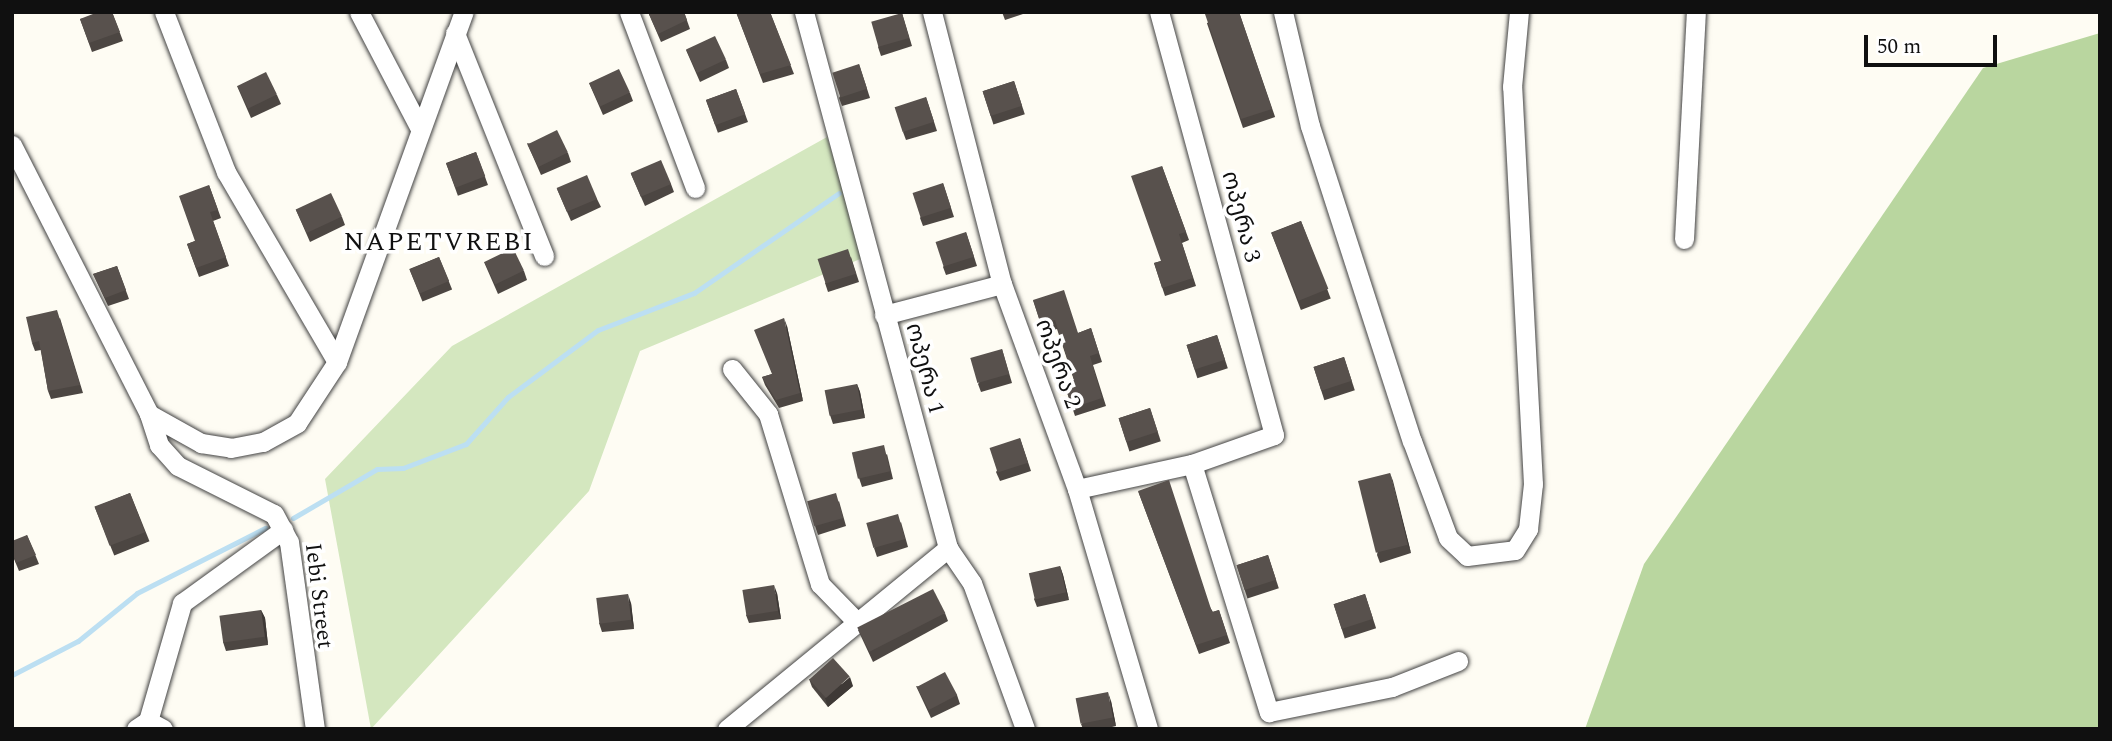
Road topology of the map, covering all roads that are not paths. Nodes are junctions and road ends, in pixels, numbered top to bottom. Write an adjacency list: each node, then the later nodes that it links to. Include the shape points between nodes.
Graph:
1 (164, 12): 19 (street, via 226,172)
2 (359, 12): 12 (street)
3 (464, 12): 11 (street)
4 (629, 12): 14 (street)
5 (804, 12): 18 (street, ოპერა 1)
6 (932, 12): 17 (street, ოპერა 2)
7 (1159, 12): 22 (street, ოპერა 3, via 1274,435)
8 (1283, 12): 9 (street, via 1310,126 1412,441 1448,538 1467,556 1514,550 1528,529 1533,484 1512,87)
9 (1519, 12)
10 (1696, 12): 15 (street)
11 (455, 33): 12 (street); 16 (street)
12 (419, 127): 19 (street)
13 (12, 145): 21 (street, Iebi Street)
14 (695, 188)
15 (1684, 239)
16 (544, 256)
17 (1002, 284): 18 (street); 23 (street, ოპერა 2)
18 (884, 315): 25 (street, ოპერა 1)
19 (337, 362): 21 (street, via 297,424 263,442 231,448 201,443)
20 (732, 369): 26 (street, via 768,414 820,584)
21 (149, 414): 24 (street, Iebi Street, via 159,445 178,466 253,501 274,514)
22 (1192, 464): 23 (street); 27 (street, via 1269,712 1392,687)
23 (1077, 489): 32 (street, ოპერა 2)
24 (283, 530): 28 (street, via 182,603); 29 (street, Iebi Street)
25 (948, 548): 26 (street); 31 (street, ოპერა 1, via 972,583)
26 (855, 620): 30 (street)
27 (1458, 662)
28 (149, 726)
29 (315, 729)
30 (727, 729)
31 (1024, 729)
32 (1148, 729)

